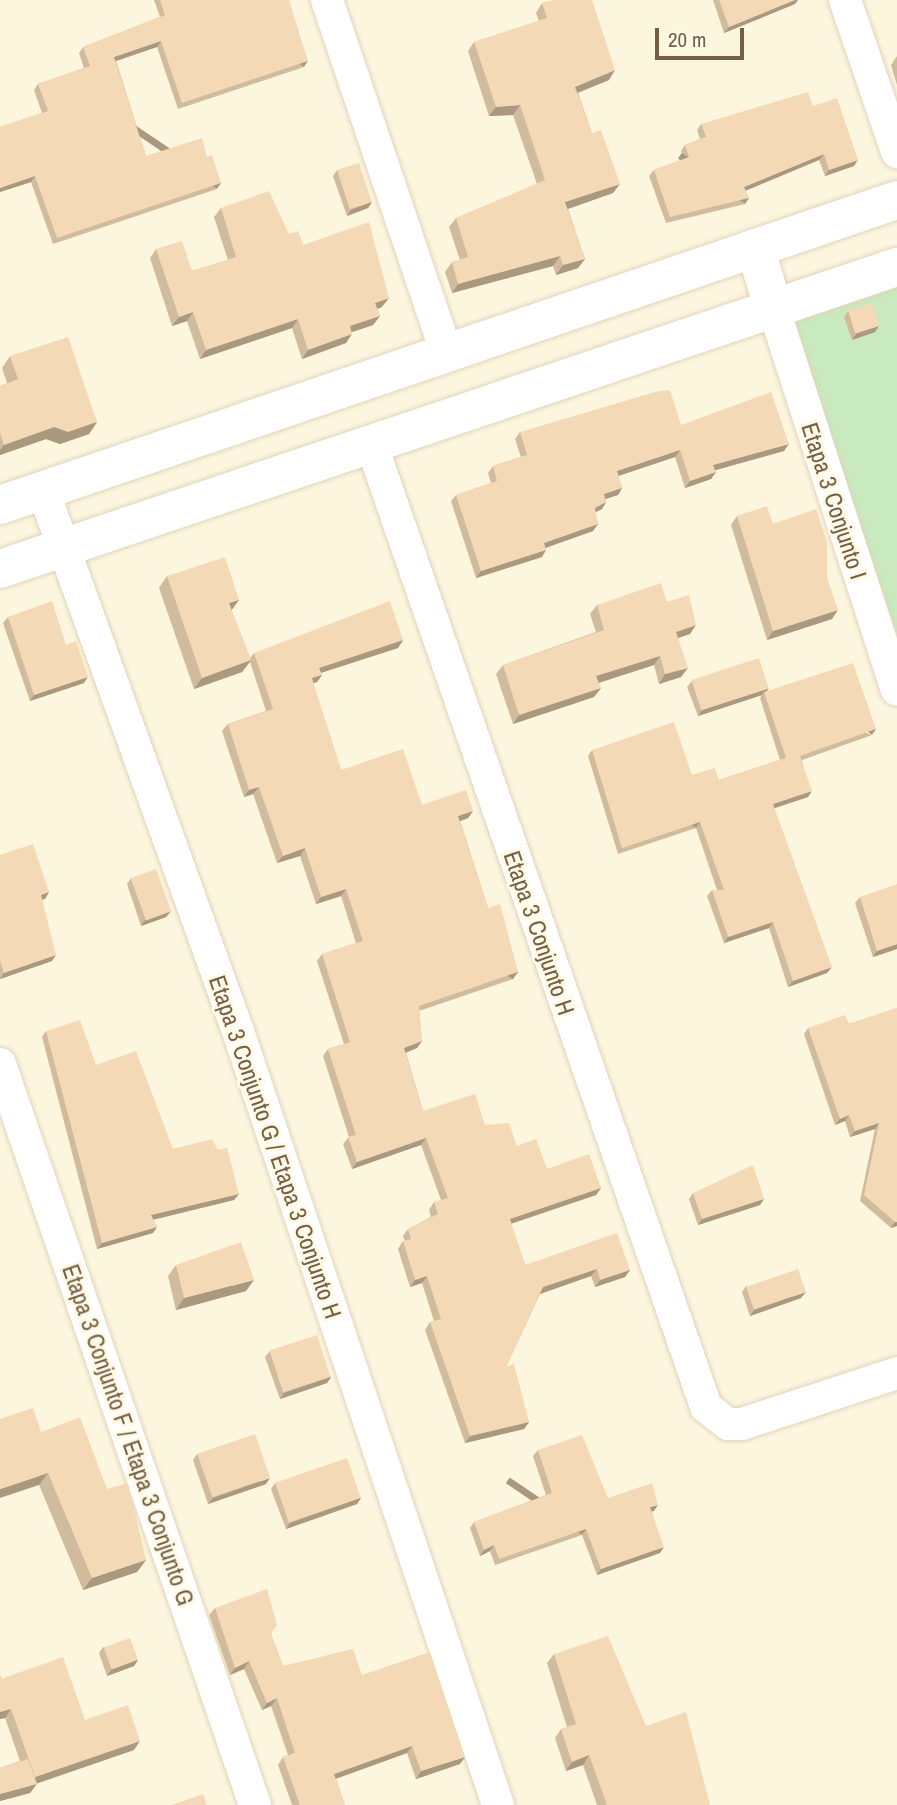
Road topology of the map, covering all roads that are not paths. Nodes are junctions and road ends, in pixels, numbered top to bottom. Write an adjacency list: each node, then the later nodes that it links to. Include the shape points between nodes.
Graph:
1 (327, 0): 8 (street)
2 (845, 0): 3 (street)
3 (897, 152)
4 (897, 200): 5 (street)
5 (755, 248): 7 (street); 8 (street)
6 (897, 267): 7 (street)
7 (774, 310): 9 (street); 14 (street, Etapa 3 Conjunto I)
8 (447, 354): 10 (street)
9 (372, 446): 12 (street); 16 (street, Etapa 3 Conjunto H, via 661,1285 696,1383 715,1417 742,1423)
10 (44, 493): 11 (street); 12 (street, Etapa 3 Conjunto G / Etapa 3 Conjunto H)
11 (0, 505)
12 (63, 549): 13 (street); 18 (street, Etapa 3 Conjunto G / Etapa 3 Conjunto H, via 239,1034)
13 (0, 569)
14 (897, 690)
15 (0, 1064): 17 (street, Etapa 3 Conjunto F / Etapa 3 Conjunto G)
16 (897, 1373)
17 (255, 1805)
18 (498, 1805)

